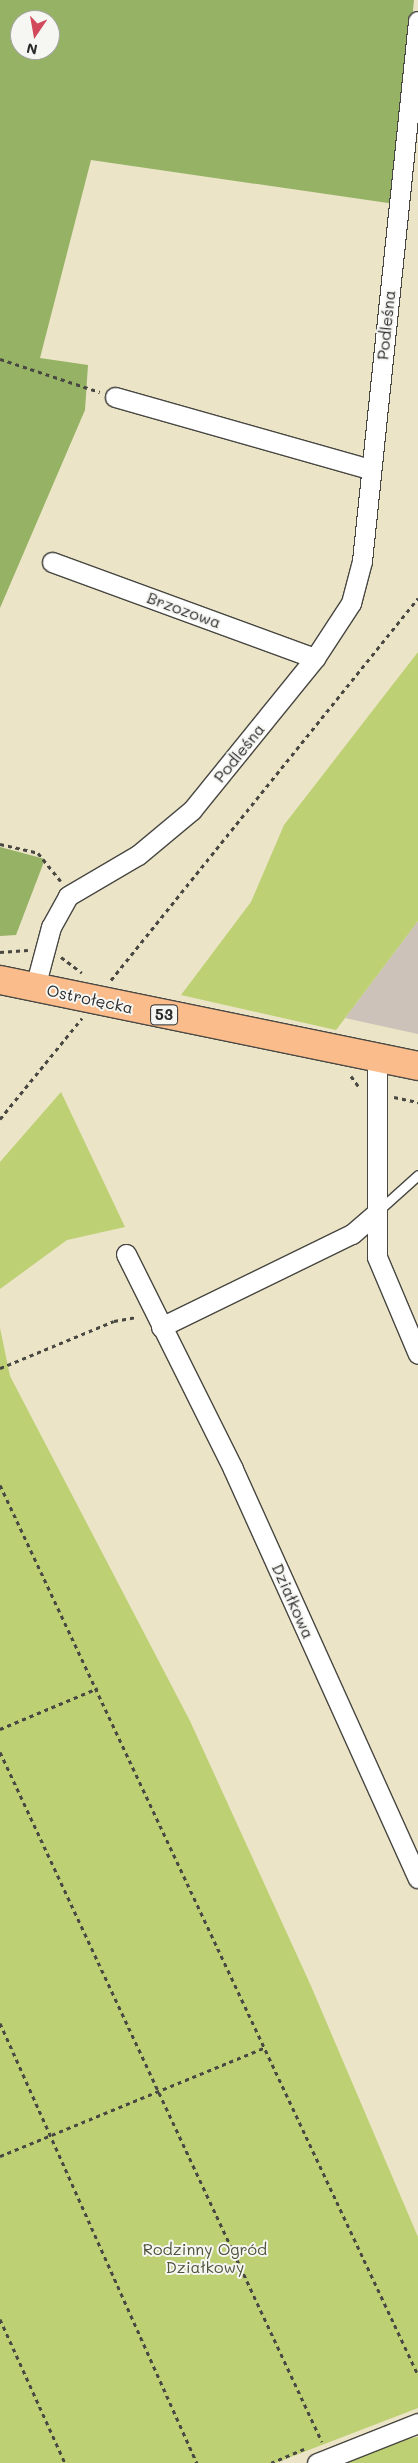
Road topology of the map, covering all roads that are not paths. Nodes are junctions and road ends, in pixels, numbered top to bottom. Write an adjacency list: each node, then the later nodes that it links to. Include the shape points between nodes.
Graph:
1 (418, 21): 3 (street, Podleśna)
2 (115, 396): 3 (street)
3 (370, 468): 5 (street, Podleśna, via 357,582 345,617)
4 (52, 562): 5 (street, Brzozowa)
5 (315, 658): 7 (street, Podleśna, via 192,810 138,854 68,896 51,927)
6 (0, 980): 7 (main road, Ostrołęcka / 53)
7 (34, 988): 8 (main road, Ostrołęcka / 53)
8 (376, 1058): 9 (main road, 53); 11 (street)
9 (418, 1066)
10 (418, 1175): 11 (lane)
11 (375, 1214): 13 (street, via 352,1234); 14 (street, via 377,1257)
12 (126, 1254): 13 (street, Działkowa)
13 (158, 1320): 15 (street, Działkowa, via 233,1469)
14 (418, 1354)
15 (418, 1878)
16 (418, 2422): 17 (street)
17 (317, 2463)

